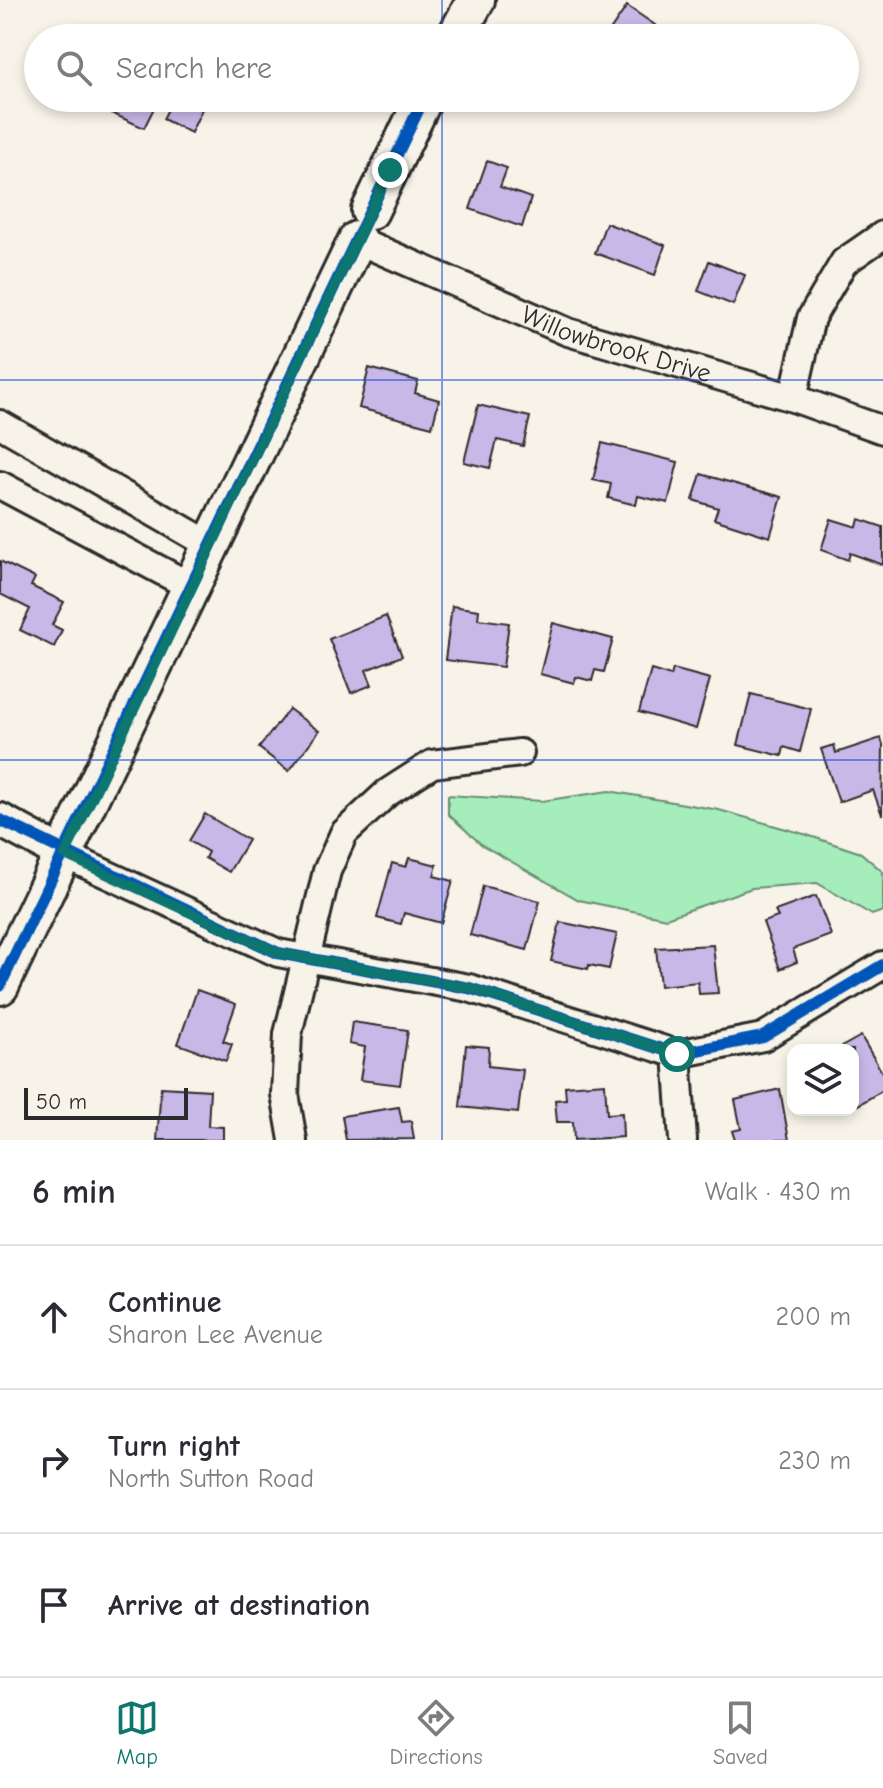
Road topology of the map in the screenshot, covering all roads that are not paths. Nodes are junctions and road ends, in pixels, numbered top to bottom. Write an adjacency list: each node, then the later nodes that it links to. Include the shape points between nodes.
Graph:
1 (476, 0): 2 (main road)
2 (463, 24)
3 (417, 112): 4 (main road)
4 (364, 225): 6 (street, Willowbrook Drive, via 568,332); 10 (main road)
5 (883, 235): 6 (street, via 844,262 811,318)
6 (793, 398): 8 (street, Willowbrook Drive)
7 (0, 424): 10 (street)
8 (883, 430)
9 (0, 485): 11 (street)
10 (212, 546): 11 (main road)
11 (192, 587): 14 (main road)
12 (520, 753): 15 (street, via 432,764 387,793 344,833 327,871)
13 (0, 820): 14 (street)
14 (65, 855): 15 (street, via 278,953); 17 (main road)
15 (306, 960): 18 (street, via 469,988); 19 (street, via 288,1034 285,1094)
16 (880, 974): 18 (street, via 763,1037)
17 (0, 986)
18 (677, 1054): 20 (street)
19 (293, 1140)
20 (683, 1140)

